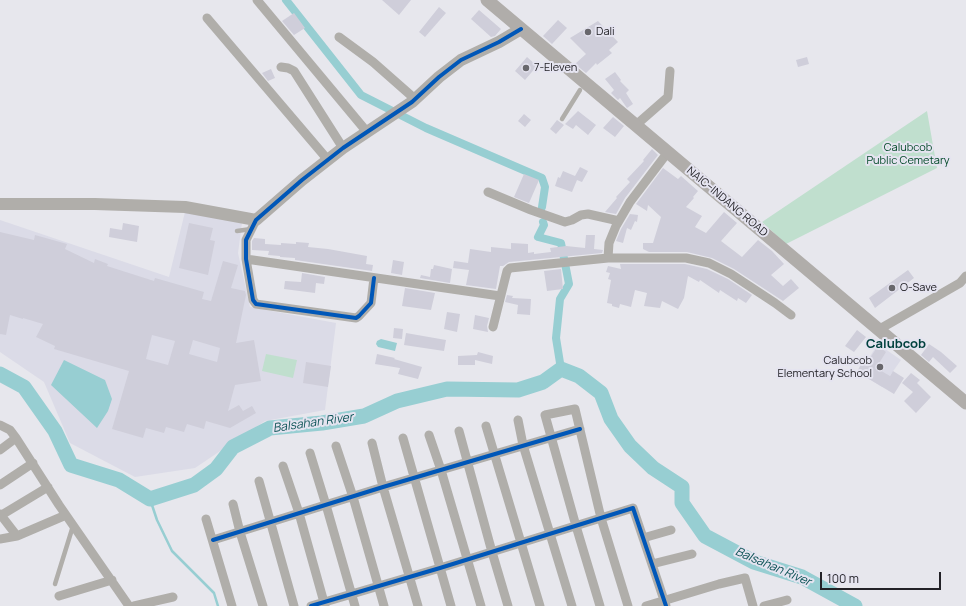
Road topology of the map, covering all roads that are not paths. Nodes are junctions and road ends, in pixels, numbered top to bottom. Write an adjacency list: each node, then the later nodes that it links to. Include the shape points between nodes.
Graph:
1 (257, 0): 12 (street)
2 (487, 0): 4 (main road, NAIC–INDANG ROAD)
3 (207, 18): 15 (street)
4 (521, 29): 8 (main road, NAIC–INDANG ROAD); 9 (street, via 462,60 439,76)
5 (339, 37): 9 (street, via 373,62)
6 (281, 67): 13 (street, via 294,71)
7 (670, 71): 11 (street, via 668,97)
8 (582, 87): 10 (lane); 11 (main road, NAIC–INDANG ROAD)
9 (414, 100): 12 (street)
10 (562, 119)
11 (636, 125): 14 (main road, NAIC–INDANG ROAD)
12 (367, 132): 13 (street)
13 (343, 148): 15 (street)
14 (668, 152): 18 (street); 28 (main road, NAIC–INDANG ROAD)
15 (328, 160): 19 (street)
16 (488, 192): 18 (street, via 565,222 588,214)
17 (0, 204): 19 (street, via 185,207)
18 (619, 220): 21 (street, via 609,243)
19 (254, 224): 20 (lane); 22 (street, via 246,240)
20 (237, 231)
21 (608, 258): 25 (street, via 510,268); 26 (street, via 686,258 709,263 731,274)
22 (246, 259): 24 (street); 24 (street, via 253,300 263,306 356,318 371,303)
23 (966, 276): 28 (street, via 960,283)
24 (374, 278): 25 (street)
25 (500, 296): 27 (street)
26 (791, 315)
27 (493, 327)
28 (878, 330): 29 (main road, NAIC–INDANG ROAD)
29 (966, 403)
30 (518, 420): 40 (street)
31 (0, 425): 37 (street, via 10,430)
32 (486, 426): 44 (street)
33 (580, 429): 36 (street); 36 (street, via 574,409 545,415); 60 (street)
34 (459, 431): 46 (street)
35 (429, 435): 48 (street)
36 (552, 436): 40 (street); 64 (street)
37 (16, 438): 42 (street); 45 (street)
38 (403, 438): 49 (street)
39 (372, 444): 53 (street)
40 (523, 445): 44 (street); 67 (street)
41 (336, 446): 54 (street)
42 (0, 450)
43 (310, 453): 56 (street)
44 (494, 454): 46 (street); 72 (street)
45 (32, 463): 51 (street); 52 (street)
46 (467, 463): 48 (street); 73 (street)
47 (284, 466): 57 (street)
48 (441, 470): 49 (street); 75 (street)
49 (414, 479): 53 (street); 77 (street)
50 (259, 481): 62 (street)
51 (0, 485)
52 (48, 487): 58 (street); 59 (street)
53 (383, 487): 54 (street); 78 (street)
54 (353, 497): 56 (street); 81 (street)
55 (233, 504): 66 (street)
56 (326, 505): 57 (street); 82 (street)
57 (299, 513): 62 (street); 87 (street)
58 (0, 515): 68 (street)
59 (66, 515): 63 (street); 68 (street)
60 (601, 518): 64 (street); 69 (street, via 633,508); 103 (street)
61 (206, 519): 71 (street)
62 (270, 523): 66 (street); 92 (street)
63 (73, 524): 79 (street); 80 (lane)
64 (576, 526): 67 (street); 102 (street)
65 (670, 530): 69 (street)
66 (240, 532): 71 (street); 91 (street)
67 (550, 534): 72 (street); 101 (street)
68 (17, 536): 70 (street)
69 (643, 538): 76 (street)
70 (0, 539)
71 (213, 540): 90 (street)
72 (521, 542): 73 (street); 100 (street)
73 (492, 552): 75 (street); 99 (street)
74 (692, 554): 76 (street)
75 (467, 560): 77 (street); 98 (street)
76 (652, 564): 86 (street)
77 (440, 568): 78 (street); 97 (street)
78 (410, 576): 81 (street); 96 (street)
79 (112, 580): 83 (street); 88 (street)
80 (55, 584)
81 (378, 587): 82 (street); 95 (street)
82 (352, 595): 87 (street); 94 (street)
83 (59, 596)
84 (173, 597): 89 (street)
85 (787, 600): 106 (street)
86 (665, 603): 104 (street); 105 (street, via 719,584 745,578)
87 (325, 604): 93 (street)
88 (129, 606)
89 (134, 606)
90 (232, 606)
91 (263, 606)
92 (294, 606)
93 (311, 606)
94 (355, 606)
95 (384, 606)
96 (418, 606)
97 (451, 606)
98 (481, 606)
99 (508, 606)
100 (540, 606)
101 (572, 606)
102 (600, 606)
103 (628, 606)
104 (646, 606)
105 (753, 606)
106 (764, 606)

